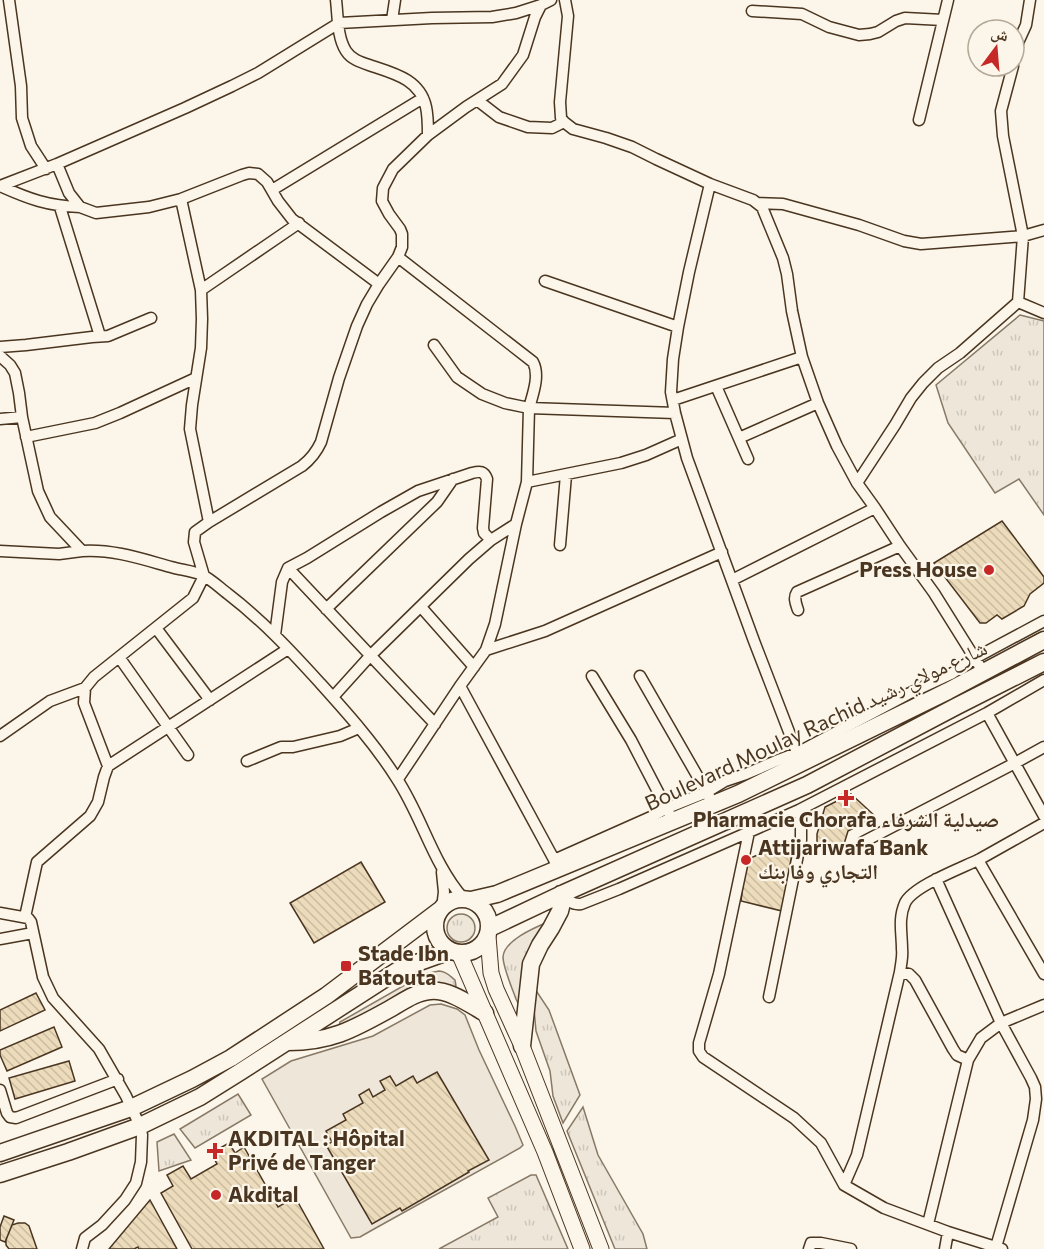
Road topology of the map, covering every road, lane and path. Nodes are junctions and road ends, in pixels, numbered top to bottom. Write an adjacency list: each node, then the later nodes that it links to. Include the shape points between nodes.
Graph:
1 (9, 0): 20 (street, via 22,118 31,146)
2 (336, 0): 11 (street)
3 (395, 0): 9 (street)
4 (565, 0): 17 (street, via 560,102)
5 (948, 0): 10 (street)
6 (1030, 0): 12 (street)
7 (546, 2): 9 (street, via 492,17); 15 (street, via 535,16 518,63 502,84)
8 (752, 11): 10 (street, via 802,14 829,27 864,35 909,17)
9 (392, 20): 11 (street)
10 (943, 20): 16 (street)
11 (339, 23): 14 (street, via 347,53 363,63 402,76); 19 (street, via 258,73)
12 (1026, 25)
13 (1009, 78): 30 (street, via 1001,120)
14 (423, 98): 18 (street); 23 (street)
15 (477, 100): 17 (street, via 499,117 528,127 552,128); 18 (street)
16 (920, 120)
17 (564, 122): 21 (street, via 573,129 632,147)
18 (428, 135): 31 (street, via 393,169 383,188 382,201 402,234)
19 (57, 164): 20 (street); 27 (street, via 69,193)
20 (46, 169): 22 (street)
21 (710, 184): 25 (street); 38 (street)
22 (0, 186): 26 (street)
23 (272, 190): 24 (street, via 258,174 249,173); 28 (street)
24 (181, 199): 27 (street, via 96,213); 34 (street)
25 (758, 203): 30 (street, via 783,204 921,244); 43 (street, via 783,258)
26 (60, 207): 27 (street); 39 (street)
27 (80, 207)
28 (299, 224): 33 (street); 34 (street)
29 (1044, 231): 30 (street)
30 (1023, 236): 35 (street)
31 (398, 257): 33 (street); 48 (street, via 533,362 536,370)
32 (545, 281): 38 (street)
33 (379, 284): 61 (street, via 357,326 317,452 302,466)
34 (201, 290): 44 (street, via 201,348)
35 (1018, 302): 36 (street); 59 (street, via 923,383)
36 (1044, 313)
37 (151, 318): 39 (street)
38 (678, 327): 46 (street)
39 (100, 336): 41 (street)
40 (434, 345): 48 (street, via 457,377 482,394)
41 (0, 347)
42 (0, 356): 50 (street, via 15,373)
43 (802, 357): 45 (street); 47 (street)
44 (196, 378): 52 (street, via 95,423); 61 (street, via 190,429)
45 (716, 386): 46 (street); 53 (street)
46 (673, 400): 49 (street)
47 (818, 403): 53 (street); 59 (street)
48 (529, 408): 49 (street); 58 (street)
49 (675, 413): 54 (street)
50 (22, 417): 51 (street); 52 (street)
51 (0, 419)
52 (26, 437): 67 (street, via 38,491 50,517)
53 (739, 438): 55 (street)
54 (682, 439): 56 (street, via 621,463); 68 (street)
55 (748, 459)
56 (566, 474): 58 (street); 64 (street)
57 (454, 479): 63 (street, via 484,473 487,479 483,528); 69 (street, via 418,491); 73 (street, via 437,502)
58 (527, 482): 62 (street)
59 (857, 483): 60 (street)
60 (875, 508): 65 (street); 71 (street)
61 (209, 522): 70 (street, via 195,532 194,542)
62 (516, 524): 63 (street); 80 (street)
63 (491, 540): 72 (street)
64 (560, 545)
65 (900, 546): 74 (street, via 797,592 794,596); 83 (street)
66 (0, 551): 67 (street)
67 (82, 551): 70 (street, via 130,556)
68 (722, 552): 71 (street); 80 (street, via 545,631)
69 (288, 568): 73 (street); 77 (street, via 282,582)
70 (204, 576): 76 (street, via 193,598); 77 (street)
71 (732, 579): 101 (street)
72 (421, 608): 81 (street); 85 (street)
73 (326, 609): 81 (street)
74 (798, 610)
75 (1044, 621): 83 (street)
76 (156, 628): 82 (street); 93 (street)
77 (275, 635): 79 (street)
78 (1044, 640): 86 (main road, Boulevard Moulay Rachid شارع مولاي رشيد)
79 (288, 649): 92 (street); 93 (street)
80 (486, 650): 85 (street)
81 (370, 656): 92 (street); 95 (street)
82 (119, 657): 91 (street); 96 (street)
83 (975, 658): 86 (street); 101 (street)
84 (1044, 662): 117 (main road, Boulevard Moulay Rachid شارع مولاي رشيد, via 807,785)
85 (474, 667): 90 (street)
86 (984, 673): 101 (main road, Boulevard Moulay Rachid شارع مولاي رشيد)
87 (592, 676): 108 (street)
88 (640, 676): 106 (street)
89 (1044, 680): 94 (street)
90 (460, 686): 95 (street); 114 (street)
91 (85, 688): 98 (street, via 50,701); 104 (street, via 84,703)
92 (333, 698): 97 (street)
93 (210, 700): 96 (street)
94 (987, 712): 103 (street); 107 (street)
95 (435, 723): 105 (street)
96 (169, 727): 100 (street); 104 (street)
97 (359, 728): 102 (street, via 340,736 281,747); 105 (street)
98 (0, 736)
99 (1044, 747): 103 (street)
100 (188, 755)
101 (799, 758): 106 (main road, Boulevard Moulay Rachid شارع مولاي رشيد)
102 (247, 761)
103 (1015, 763): 109 (street); 112 (street)
104 (108, 766): 123 (street, via 90,816 37,862)
105 (398, 779): 115 (street)
106 (710, 798): 108 (main road, Boulevard Moulay Rachid شارع مولاي رشيد)
107 (799, 810): 111 (street); 130 (street, via 801,840)
108 (670, 815): 114 (main road, Boulevard Moulay Rachid شارع مولاي رشيد)
109 (1044, 816)
110 (1044, 822): 113 (street)
111 (749, 832): 119 (street); 144 (street, via 699,1051 801,1124 821,1143)
112 (863, 842)
113 (978, 860): 116 (street); 129 (street)
114 (556, 864): 118 (main road, Boulevard Moulay Rachid شارع مولاي رشيد, via 497,894)
115 (442, 868): 118 (street, via 453,887); 120 (street)
116 (936, 879): 128 (street, via 906,900 900,926); 133 (street)
117 (562, 893): 119 (street, via 569,901); 122 (main road); 124 (main road, Boulevard Moulay Rachid شارع مولاي رشيد)
118 (467, 899): 120 (main road, via 455,899); 124 (main road, via 485,910)
119 (580, 904): 122 (street)
120 (441, 909): 127 (main road, via 436,918 437,937); 139 (main road, via 326,996 240,1052)
121 (0, 913): 123 (street)
122 (557, 916): 135 (main road, via 531,964)
123 (25, 917): 125 (street, via 31,922)
124 (489, 932): 127 (main road, via 477,950); 135 (street, via 491,972)
125 (33, 933): 126 (street); 137 (street, via 43,977 53,998 99,1049)
126 (0, 939)
127 (455, 952): 132 (street); 134 (main road, via 400,969)
128 (900, 972): 136 (street, via 915,980 953,1049); 144 (street, via 857,1155)
129 (1044, 974)
130 (769, 997)
131 (1044, 1005): 133 (street)
132 (485, 1013): 134 (main road, via 452,996 430,991 341,1034); 149 (street)
133 (1001, 1023): 136 (street, via 981,1038); 140 (street, via 1035,1087)
134 (287, 1042): 141 (main road, via 200,1097)
135 (522, 1046): 150 (street)
136 (968, 1060): 145 (street)
137 (118, 1079): 138 (street, via 16,1118 7,1113); 139 (street)
138 (0, 1090)
139 (131, 1108): 141 (street); 142 (main road)
140 (1040, 1113): 147 (street)
141 (140, 1126): 143 (main road); 148 (street, via 141,1162 136,1183 125,1200 86,1238)
142 (0, 1153)
143 (0, 1174)
144 (844, 1185): 145 (street, via 884,1208)
145 (928, 1224): 146 (street)
146 (948, 1232): 147 (street); 153 (street)
147 (999, 1248)
148 (82, 1249)
149 (582, 1249)
150 (601, 1249)
151 (809, 1249): 152 (street, via 811,1243 817,1242)
152 (851, 1249)
153 (945, 1249)

